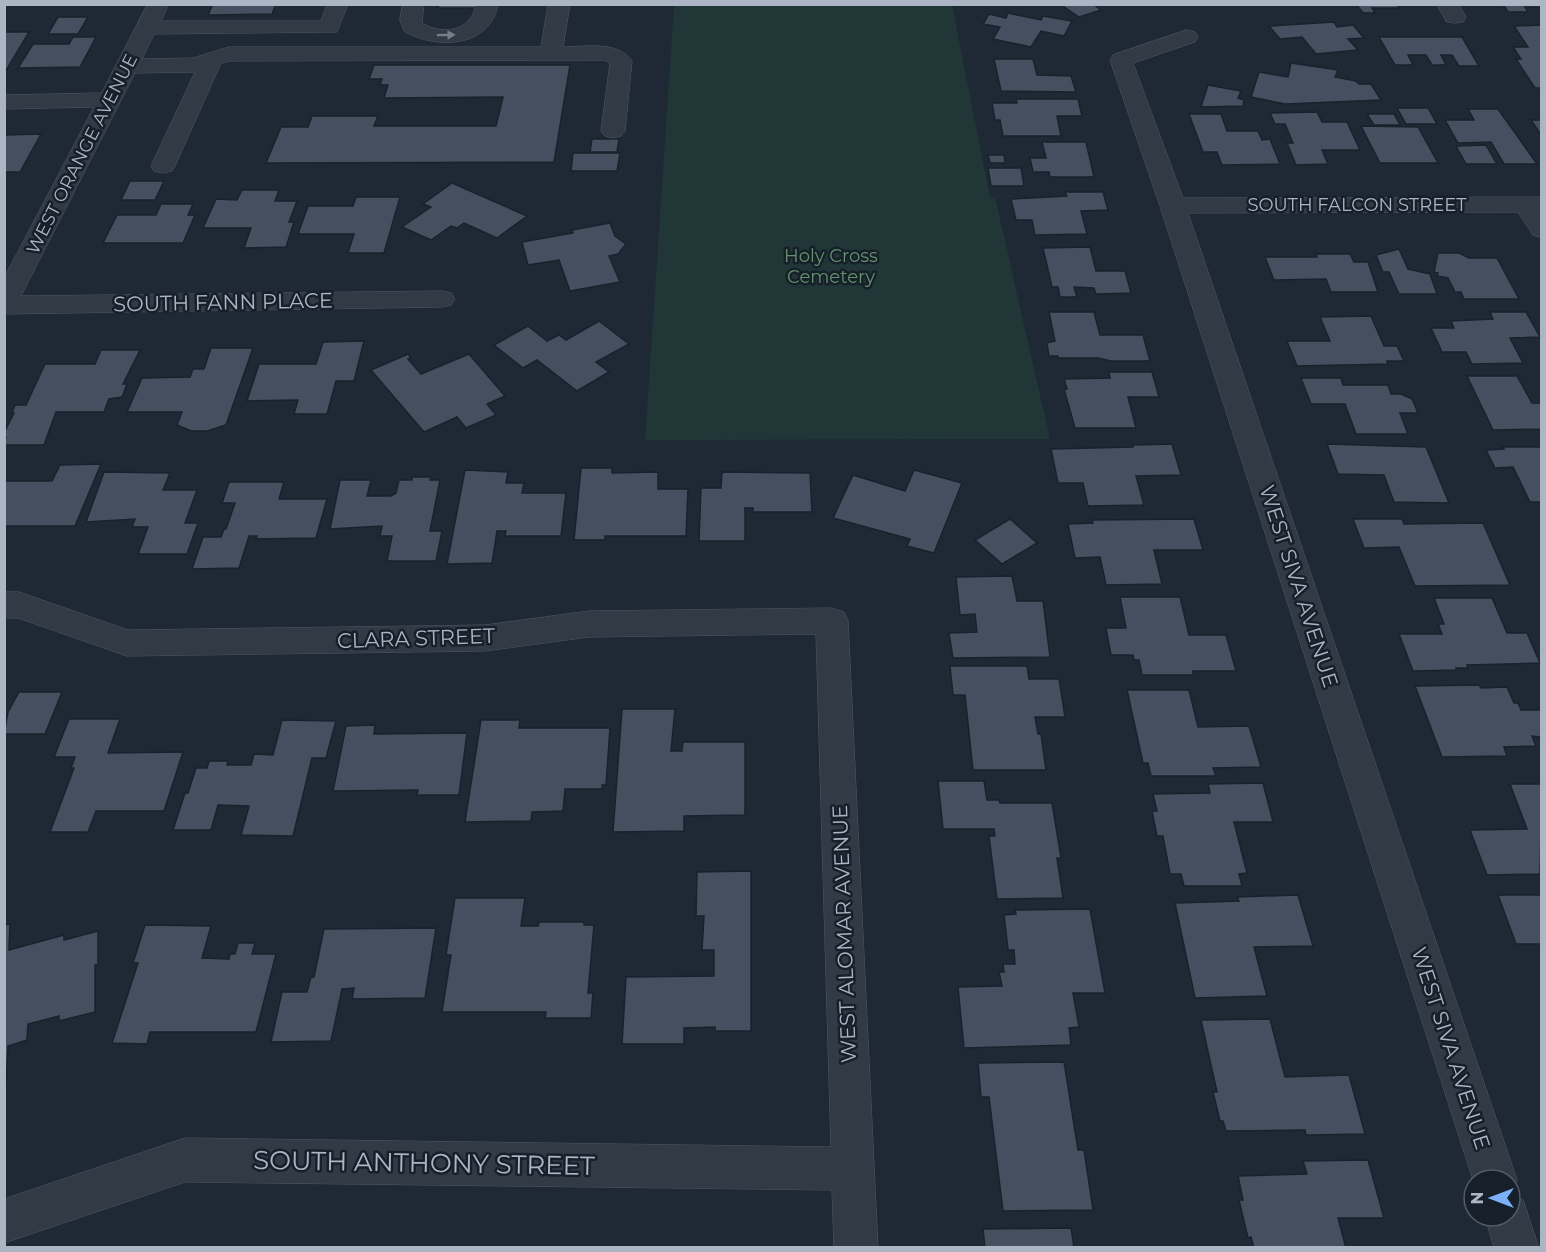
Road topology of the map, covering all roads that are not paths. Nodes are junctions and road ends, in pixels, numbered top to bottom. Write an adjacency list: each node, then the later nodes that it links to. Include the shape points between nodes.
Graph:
1 (159, 4): 6 (street, WEST ORANGE AVENUE)
2 (338, 4): 6 (street, via 329,27)
3 (414, 4): 4 (street, one-way to 4, via 412,26 445,36 472,30 483,19)
4 (487, 4)
5 (559, 4): 8 (street)
6 (147, 28): 10 (street, WEST ORANGE AVENUE)
7 (1187, 37): 16 (street, WEST SIVA AVENUE, via 1121,60)
8 (551, 54): 9 (street, via 230,54); 13 (street, via 609,54 621,61)
9 (212, 59): 10 (street, via 195,65); 14 (street)
10 (127, 66): 11 (street, WEST ORANGE AVENUE)
11 (111, 100): 12 (street); 19 (street, WEST ORANGE AVENUE)
12 (4, 102)
13 (613, 131)
14 (163, 166)
15 (1534, 204): 16 (street, SOUTH FALCON STREET); 17 (street)
16 (1173, 206): 22 (street, WEST SIVA AVENUE)
17 (1542, 230)
18 (442, 299): 19 (street, SOUTH FANN PLACE)
19 (4, 305)
20 (4, 605): 21 (street, CLARA STREET, via 19,605 127,643 485,638 589,624)
21 (832, 621): 23 (street, WEST ALOMAR AVENUE)
22 (1491, 1168)
23 (853, 1169): 24 (street, SOUTH ANTHONY STREET, via 185,1160); 26 (street, WEST ALOMAR AVENUE)
24 (4, 1221)
25 (1511, 1228): 27 (street)
26 (856, 1248)
27 (1517, 1248)

